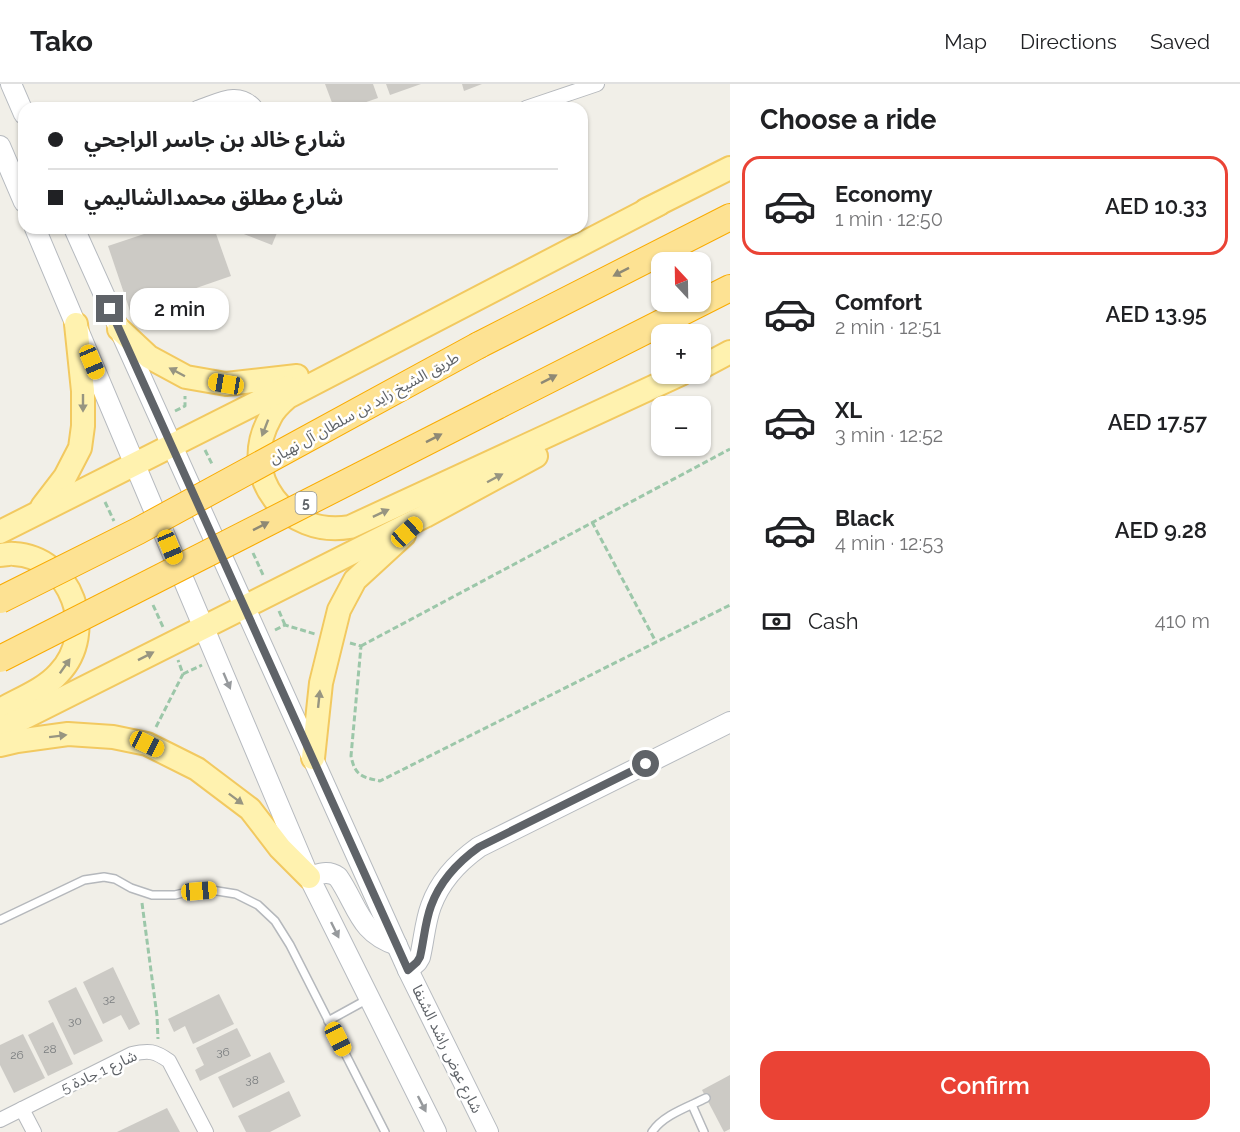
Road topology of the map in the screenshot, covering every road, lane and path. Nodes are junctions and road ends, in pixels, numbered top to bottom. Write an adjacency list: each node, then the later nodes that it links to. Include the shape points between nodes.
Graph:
1 (11, 84): 3 (main road)
2 (597, 84): 6 (street)
3 (19, 102)
4 (214, 102): 5 (street, via 237,96)
5 (251, 102)
6 (544, 102)
7 (0, 146): 9 (main road)
8 (730, 168): 10 (main road)
9 (18, 188)
10 (659, 204): 19 (main road); 20 (main road, one-way to 20, via 288,397 276,408 263,432 263,479 268,491 294,518 312,526 351,527)
11 (730, 217): 30 (highway, طريق الشيخ زايد بن سلطان آل نهيان, one-way to 30, bridge, via 479,345 138,531)
12 (38, 234): 15 (main road)
13 (77, 234): 16 (main road, شارع عوض راشد الشنفا)
14 (730, 288): 39 (highway, 5, one-way to 14, bridge)
15 (76, 324): 24 (main road); 25 (main road, one-way to 25, via 83,391 80,448 65,477)
16 (119, 329): 19 (main road, one-way to 16, via 226,384 186,377 149,357); 22 (main road, شارع عوض راشد الشنفا)
17 (730, 351): 18 (main road)
18 (711, 360)
19 (316, 373): 22 (main road)
20 (659, 384)
21 (671, 384): 26 (main road, one-way to 21)
22 (172, 446): 24 (main road); 32 (main road, شارع عوض راشد الشنفا)
23 (730, 449): 27 (path)
24 (135, 464): 25 (main road); 33 (main road)
25 (37, 513): 28 (main road)
26 (425, 516): 32 (main road); 35 (main road, via 355,580 339,610)
27 (592, 522): 36 (path); 37 (path)
28 (0, 532)
29 (0, 555): 41 (main road, one-way to 29, via 59,674 76,644 79,627 77,607 67,585 49,567 15,554)
30 (0, 600)
31 (730, 605): 36 (path)
32 (245, 607): 33 (main road); 34 (main road, شارع عوض راشد الشنفا)
33 (204, 627): 38 (main road); 43 (main road, one-way to 33)
34 (259, 638): 35 (path, via 285,626); 45 (main road, شارع عوض راشد الشنفا)
35 (331, 639): 37 (path); 45 (main road, one-way to 35, via 321,683)
36 (656, 642): 37 (path, via 380,781 363,778 353,768 351,756)
37 (361, 646)
38 (217, 658): 40 (path); 46 (main road, one-way to 46)
39 (0, 659)
40 (183, 674)
41 (0, 710)
42 (730, 722): 50 (main road, via 466,856 436,893 420,957)
43 (0, 730)
44 (0, 745): 46 (main road, one-way to 46, via 68,735 113,737 147,744 197,769 250,809)
45 (313, 758): 49 (main road, شارع عوض راشد الشنفا)
46 (309, 877): 49 (main road, via 326,872 338,877 367,926 380,938); 51 (main road, one-way to 51)
47 (141, 892): 48 (lane, via 115,879 94,878); 52 (lane, via 164,896 212,890 236,894 258,905 275,921 290,945); 53 (path)
48 (0, 920)
49 (397, 945): 50 (main road, شارع عوض راشد الشنفا)
50 (408, 970): 62 (main road, شارع عوض راشد الشنفا)
51 (369, 999): 52 (lane); 61 (main road, one-way to 61)
52 (328, 1021): 60 (lane)
53 (158, 1053): 56 (street, شارع 1 جادة 5, via 132,1054); 59 (street, شارع 1 جادة 5, via 169,1061)
54 (706, 1098): 55 (lane)
55 (692, 1105): 63 (lane, via 666,1118); 64 (lane)
56 (22, 1108): 57 (street, شارع 1 جادة 5); 58 (street)
57 (0, 1120)
58 (34, 1132)
59 (206, 1132)
60 (385, 1132)
61 (436, 1132)
62 (488, 1132)
63 (652, 1132)
64 (704, 1132)

